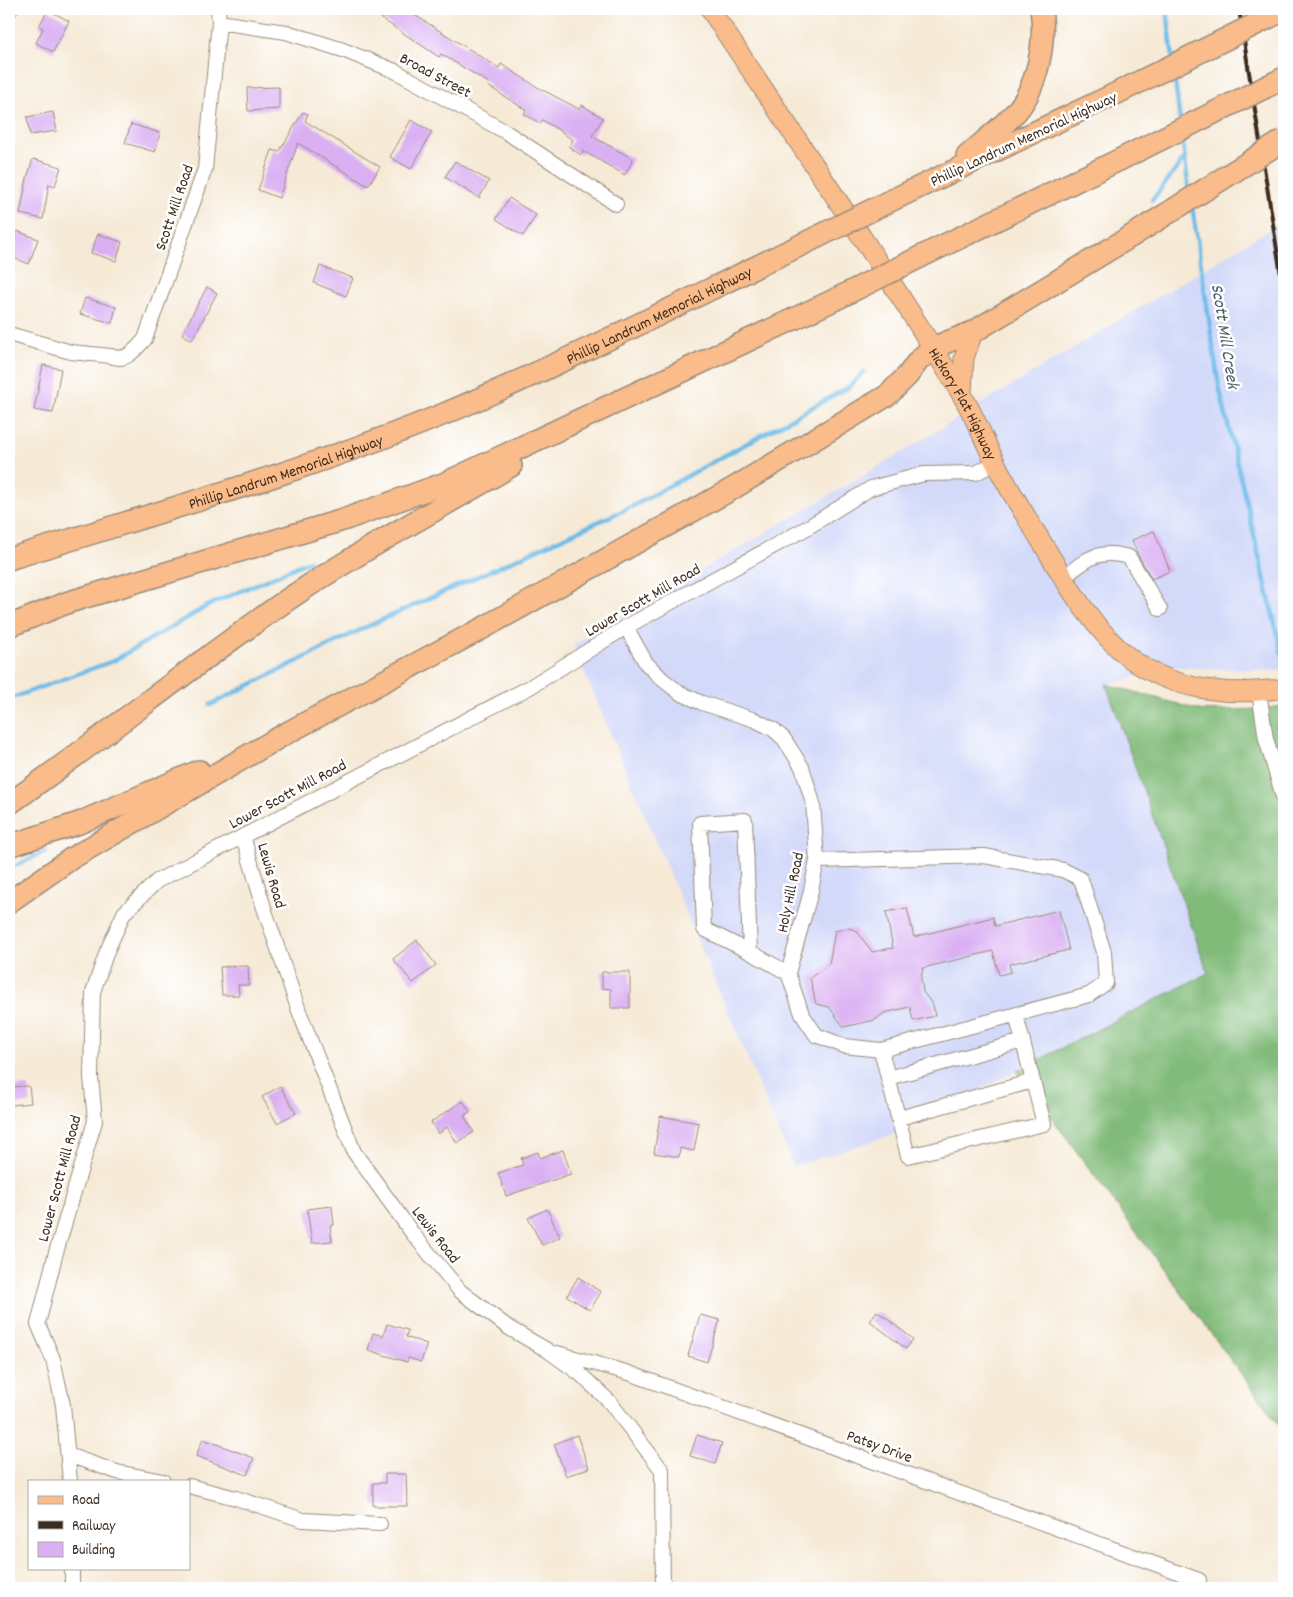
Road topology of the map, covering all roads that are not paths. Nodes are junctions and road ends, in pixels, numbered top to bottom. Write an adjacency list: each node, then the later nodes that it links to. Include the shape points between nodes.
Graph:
1 (710, 9): 11 (main road, Hickory Flat Highway)
2 (1041, 9): 7 (highway, via 1041,50 1026,97 996,132)
3 (1284, 10): 7 (highway, Phillip Landrum Memorial Highway, bridge)
4 (218, 16): 8 (street, Broad Street, via 286,32 395,71 506,132); 10 (street, Scott Mill Road, via 206,169 145,339 129,356 116,358 71,352)
5 (1284, 78): 13 (highway, bridge, via 834,300)
6 (1284, 140): 9 (highway, bridge)
7 (941, 177): 15 (highway, Phillip Landrum Memorial Highway, bridge, via 444,414 312,462)
8 (616, 204)
9 (973, 332): 11 (highway); 12 (main road, via 964,358)
10 (9, 334)
11 (932, 348): 12 (main road, Hickory Flat Highway); 22 (highway, via 888,394 715,499)
12 (962, 394): 14 (main road, Hickory Flat Highway)
13 (612, 405): 18 (highway, via 443,484 343,520 69,602); 24 (highway, via 291,597 209,654)
14 (995, 462): 16 (main road, Hickory Flat Highway); 19 (street, Lower Scott Mill Road, via 976,473 924,474 871,488 805,529)
15 (9, 559)
16 (1063, 578): 17 (street, via 1091,557 1114,553 1129,557); 21 (main road, Hickory Flat Highway, via 1102,630 1121,650 1144,666 1193,687 1225,692)
17 (1160, 609)
18 (9, 626)
19 (626, 627): 25 (street, Lower Scott Mill Road, via 530,687); 27 (street, Holy Hill Road, via 646,663 680,693 755,720 784,739 802,767 808,784 813,803)
20 (1284, 688): 21 (main road, Hickory Flat Highway)
21 (1259, 692): 23 (street, via 1266,739)
22 (284, 734): 26 (highway, via 79,822); 28 (highway, via 72,858)
23 (1284, 800)
24 (9, 804)
25 (243, 836): 37 (street, Lewis Road, via 296,1002 354,1152 413,1234 460,1291 509,1328); 38 (street, Lower Scott Mill Road, via 158,881 124,913 93,992 90,1077 95,1121 38,1324 53,1359 63,1405)
26 (9, 846)
27 (817, 861): 30 (street, Holy Hill Road); 31 (street, via 984,856 1063,870 1081,879 1104,952 1106,983 1089,995)
28 (9, 902)
29 (750, 952): 29 (street, via 745,820 700,823 704,929); 30 (street)
30 (788, 973): 33 (street, via 802,1014 816,1035 844,1046)
31 (1016, 1014): 32 (street); 33 (street)
32 (1023, 1041): 34 (street); 35 (street)
33 (881, 1050): 34 (street)
34 (888, 1078): 36 (street)
35 (1033, 1081): 36 (street); 36 (street, via 1044,1124 908,1156)
36 (899, 1118)
37 (547, 1350): 44 (street, Patsy Drive, via 629,1373); 46 (street, Lewis Road, via 579,1373 609,1401 662,1470)
38 (68, 1455): 39 (street, Lower Scott Mill Road); 40 (street, via 117,1472)
39 (70, 1480)
40 (158, 1480)
41 (190, 1486): 42 (street, via 303,1520)
42 (380, 1524)
43 (72, 1570): 45 (street)
44 (1199, 1580)
45 (72, 1588)
46 (662, 1588)

